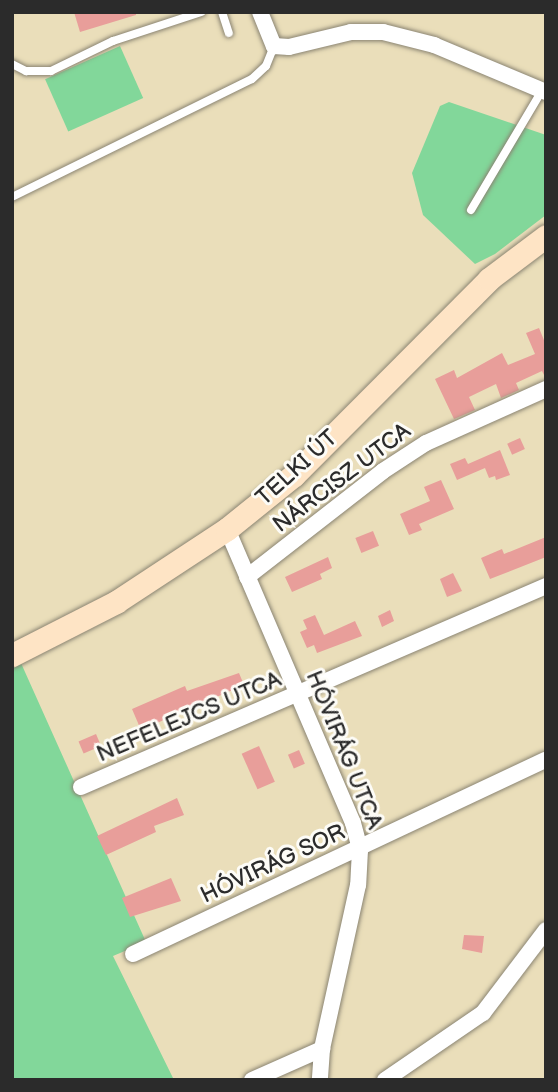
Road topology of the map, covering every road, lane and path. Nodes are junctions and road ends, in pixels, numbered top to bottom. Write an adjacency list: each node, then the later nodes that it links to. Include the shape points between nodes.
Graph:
1 (201, 12): 6 (lane, via 114,41 51,71 35,72)
2 (222, 12): 4 (lane)
3 (260, 12): 5 (street)
4 (229, 33)
5 (274, 46): 7 (street, via 289,47 351,32 383,32 434,46); 8 (lane, via 266,66 252,79)
6 (12, 64)
7 (543, 92): 9 (lane)
8 (12, 197)
9 (471, 210)
10 (546, 236): 12 (main road, TELKI ÚT, via 489,279 294,475)
11 (546, 389): 13 (street, NÁRCISZ UTCA, via 415,450)
12 (227, 529): 13 (street, HÓVIRÁG UTCA); 15 (main road, TELKI ÚT, via 116,602)
13 (247, 577): 16 (street, HÓVIRÁG UTCA)
14 (546, 586): 16 (street, NEFELEJCS UTCA)
15 (12, 655)
16 (297, 696): 18 (street, NEFELEJCS UTCA); 19 (street, HÓVIRÁG UTCA, via 354,823)
17 (546, 760): 19 (street, HÓVIRÁG SOR, via 381,835)
18 (81, 787)
19 (360, 850): 21 (street, HÓVIRÁG SOR); 22 (street, HÓVIRÁG UTCA, via 348,936)
20 (546, 930): 25 (street, via 483,1013)
21 (133, 954)
22 (322, 1049): 23 (street); 24 (street, HÓVIRÁG UTCA)
23 (252, 1080)
24 (320, 1080)
25 (385, 1080)

